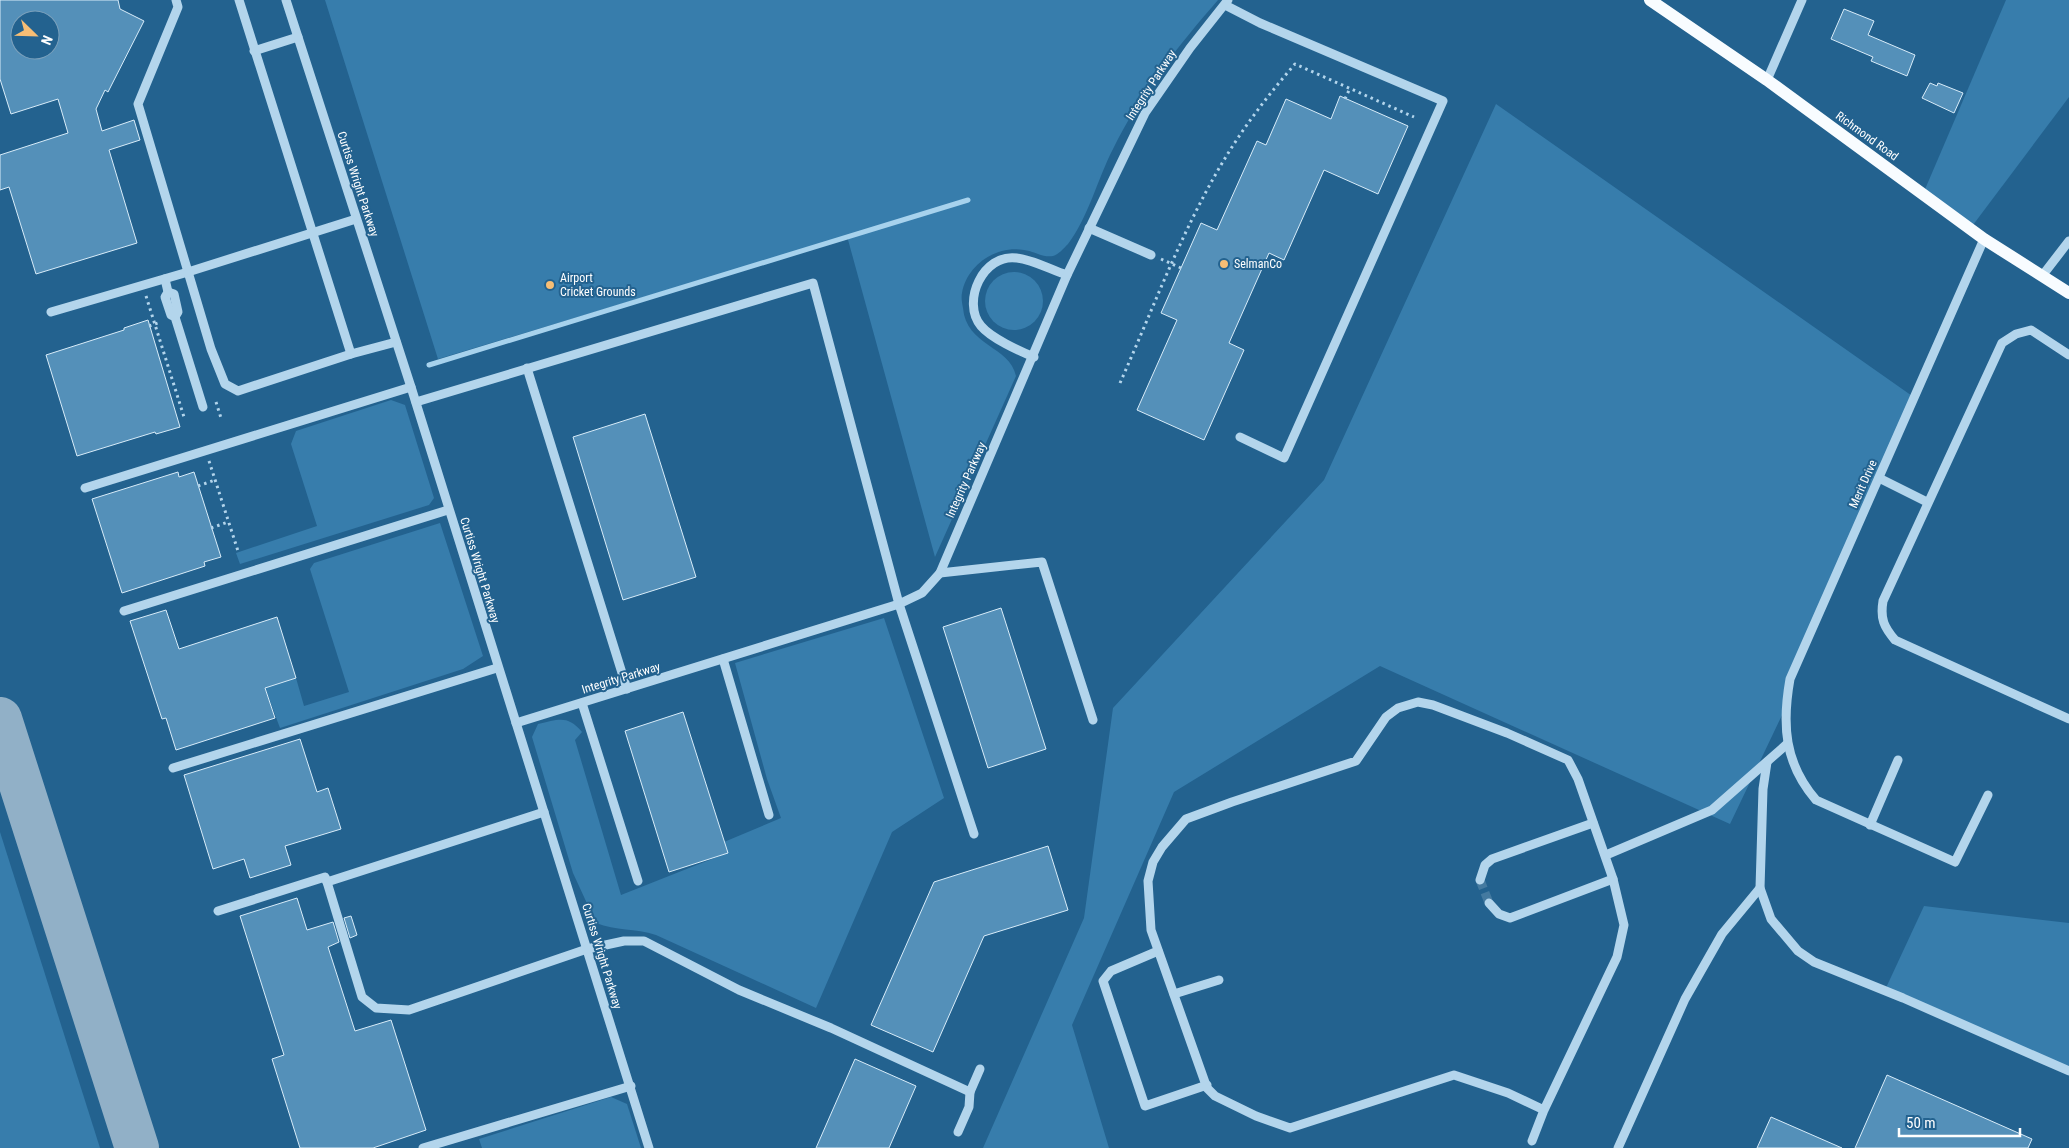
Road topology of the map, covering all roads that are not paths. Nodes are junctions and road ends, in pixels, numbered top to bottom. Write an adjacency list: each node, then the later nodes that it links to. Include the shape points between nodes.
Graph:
1 (176, 0): 16 (street, via 178,7 138,104)
2 (238, 0): 8 (street)
3 (286, 0): 7 (street, Curtiss Wright Parkway)
4 (1650, 0): 9 (main road, Richmond Road)
5 (1802, 0): 9 (street)
6 (1226, 2): 11 (street, Integrity Parkway, via 1145,113); 30 (street, via 1260,23 1443,101 1284,458)
7 (298, 37): 8 (street); 10 (street, Curtiss Wright Parkway)
8 (254, 50): 12 (street)
9 (1767, 80): 13 (main road, Richmond Road)
10 (356, 218): 12 (street); 22 (street, Curtiss Wright Parkway)
11 (1088, 228): 15 (street); 17 (street, Integrity Parkway)
12 (312, 232): 16 (street); 23 (street)
13 (1984, 239): 18 (main road, Richmond Road); 31 (street, Merit Drive)
14 (2069, 240): 18 (street)
15 (1151, 255)
16 (188, 272): 19 (street); 23 (street, via 215,358 225,384 231,389 238,392)
17 (1067, 275): 25 (street, Integrity Parkway); 25 (street, via 1015,257 998,260 984,272 975,289 972,307 981,326 1017,350)
18 (2042, 276): 20 (main road, Richmond Road)
19 (166, 279): 21 (street); 29 (street, via 168,292 174,294 176,317)
20 (2069, 293)
21 (51, 312)
22 (396, 342): 23 (street); 27 (street, Curtiss Wright Parkway)
23 (351, 354)
24 (2069, 355): 33 (street, via 2031,330 2002,343)
25 (1034, 356): 35 (street, Integrity Parkway)
26 (527, 368): 28 (street); 36 (street, via 813,283); 40 (street)
27 (411, 387): 28 (street, Curtiss Wright Parkway); 32 (street)
28 (416, 402): 34 (street, Curtiss Wright Parkway)
29 (203, 407)
30 (1240, 437)
31 (1879, 478): 33 (street); 45 (street, Merit Drive, via 1790,679 1784,711)
32 (85, 488)
33 (1927, 502): 42 (street, via 1883,601 1880,616 1885,628 1895,640)
34 (448, 510): 37 (street); 39 (street, Curtiss Wright Parkway)
35 (940, 574): 36 (street, Integrity Parkway, via 922,594); 43 (street, via 1042,562)
36 (899, 604): 38 (street, Integrity Parkway); 54 (street)
37 (124, 611)
38 (723, 659): 40 (street, Integrity Parkway); 51 (street)
39 (497, 668): 44 (street, Curtiss Wright Parkway); 48 (street)
40 (627, 689): 41 (street, Integrity Parkway)
41 (582, 703): 44 (street, Integrity Parkway); 57 (street)
42 (2069, 719)
43 (1093, 720)
44 (516, 723): 50 (street, Curtiss Wright Parkway)
45 (1787, 744): 47 (street); 53 (street, Merit Drive, via 1805,788 1816,800)
46 (1898, 760): 53 (street)
47 (1767, 762): 55 (street, via 1712,810); 60 (street)
48 (173, 768)
49 (1988, 795): 53 (street, Merit Drive, via 1955,862)
50 (544, 812): 59 (street); 63 (street, Curtiss Wright Parkway)
51 (769, 814)
52 (1594, 823): 55 (street); 58 (street, via 1492,859 1485,865); 64 (street, via 1568,760 1506,733 1418,702 1398,708 1386,717 1356,762 1186,819 1162,847 1148,881 1150,930)
53 (1870, 824)
54 (974, 834)
55 (1606, 855): 56 (street)
56 (1613, 879): 61 (street, via 1510,918 1499,914); 72 (street, via 1624,925 1617,957)
57 (638, 880)
58 (1480, 880)
59 (327, 882): 62 (street, via 325,877); 63 (street, via 362,997 376,1008 409,1010)
60 (1760, 888): 68 (street, via 1771,919 1798,951 1814,962); 77 (street, via 1722,934 1685,1000)
61 (1489, 903)
62 (218, 910)
63 (587, 950): 70 (street, Curtiss Wright Parkway); 71 (street, via 624,941 644,941 739,990)
64 (1158, 951): 66 (street); 69 (street, via 1111,971 1103,982 1145,1106)
65 (1219, 980): 66 (street)
66 (1174, 994): 69 (street)
67 (980, 1069): 71 (street)
68 (2069, 1071)
69 (1206, 1085): 72 (street, via 1215,1096 1290,1128 1454,1075 1508,1093)
70 (631, 1086): 75 (street); 76 (street, Curtiss Wright Parkway)
71 (970, 1092): 73 (street, via 969,1107)
72 (1544, 1110): 74 (street)
73 (958, 1132)
74 (1532, 1141)
75 (423, 1148)
76 (649, 1148)
77 (1618, 1148)

